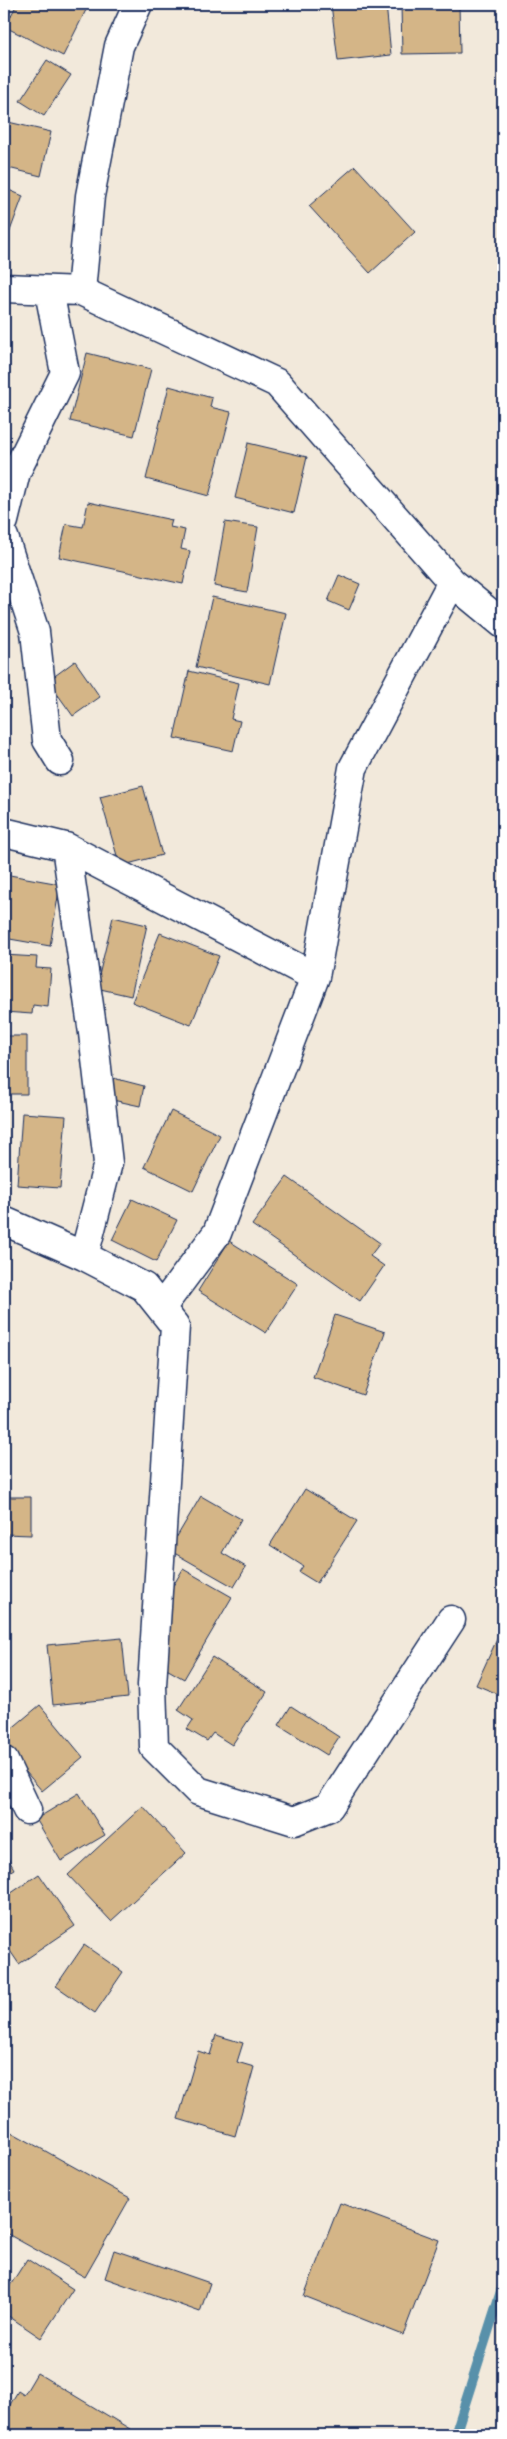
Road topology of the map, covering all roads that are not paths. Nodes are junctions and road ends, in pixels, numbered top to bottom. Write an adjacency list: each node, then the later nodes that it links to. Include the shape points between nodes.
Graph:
1 (138, 4): 3 (street, via 119,46 90,196)
2 (4, 288): 4 (street)
3 (81, 291): 4 (street); 7 (street, via 277,383)
4 (49, 292): 5 (street, via 65,373 16,472)
5 (4, 521)
6 (4, 537): 9 (street, via 35,632 47,740)
7 (452, 582): 8 (street); 12 (street, via 354,768)
8 (503, 624)
9 (60, 761)
10 (4, 832): 11 (street)
11 (66, 847): 12 (street); 14 (street, via 108,1163)
12 (315, 977): 15 (street, via 218,1233)
13 (4, 1221): 14 (street)
14 (84, 1256): 15 (street, via 144,1287)
15 (161, 1308): 16 (street, via 176,1326 152,1685 154,1747 198,1791 294,1821 329,1807)
16 (451, 1620)
17 (4, 1761): 18 (street)
18 (27, 1810)

